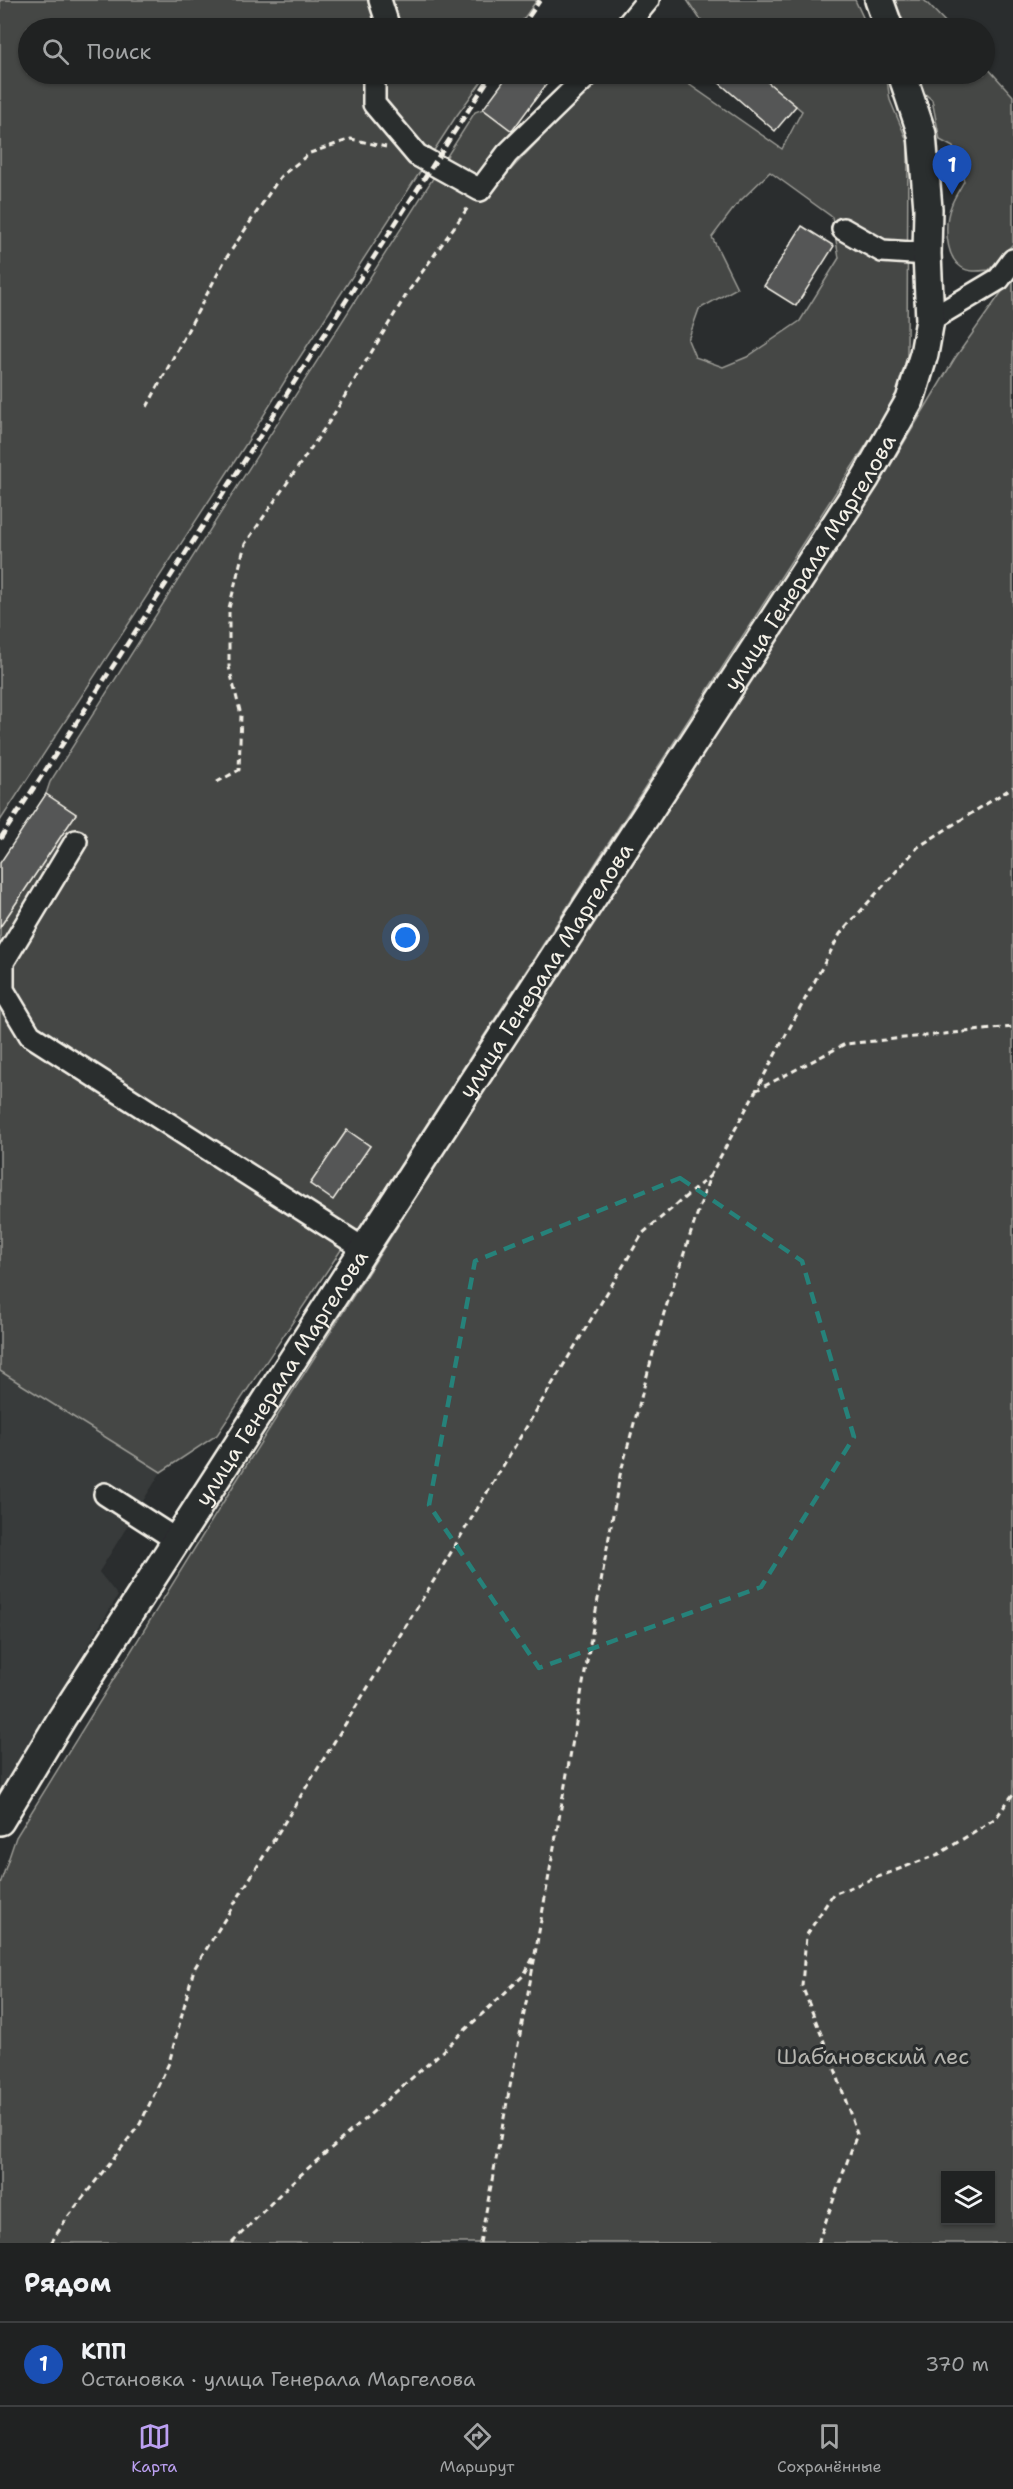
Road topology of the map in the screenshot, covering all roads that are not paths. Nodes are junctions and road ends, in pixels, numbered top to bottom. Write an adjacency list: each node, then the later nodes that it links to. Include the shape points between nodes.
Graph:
1 (380, 0): 4 (lane)
2 (648, 0): 5 (lane)
3 (879, 0): 6 (main road)
4 (386, 18)
5 (633, 18)
6 (885, 18)
7 (374, 84): 8 (lane, via 374,104 417,155 480,190 507,154)
8 (579, 84)
9 (905, 84): 11 (main road, улица Генерала Маргелова, via 922,134)
10 (843, 229): 11 (lane, via 882,251)
11 (927, 254): 13 (main road, улица Генерала Маргелова)
12 (1013, 260): 13 (lane, via 999,279)
13 (930, 320): 15 (main road, улица Генерала Маргелова, via 910,400 865,479)
14 (76, 841): 15 (lane, via 3,962 3,990 30,1035)
15 (364, 1249): 17 (main road, улица Генерала Маргелова)
16 (105, 1494): 17 (lane)
17 (178, 1541): 18 (main road, улица Генерала Маргелова)
18 (0, 1821)

